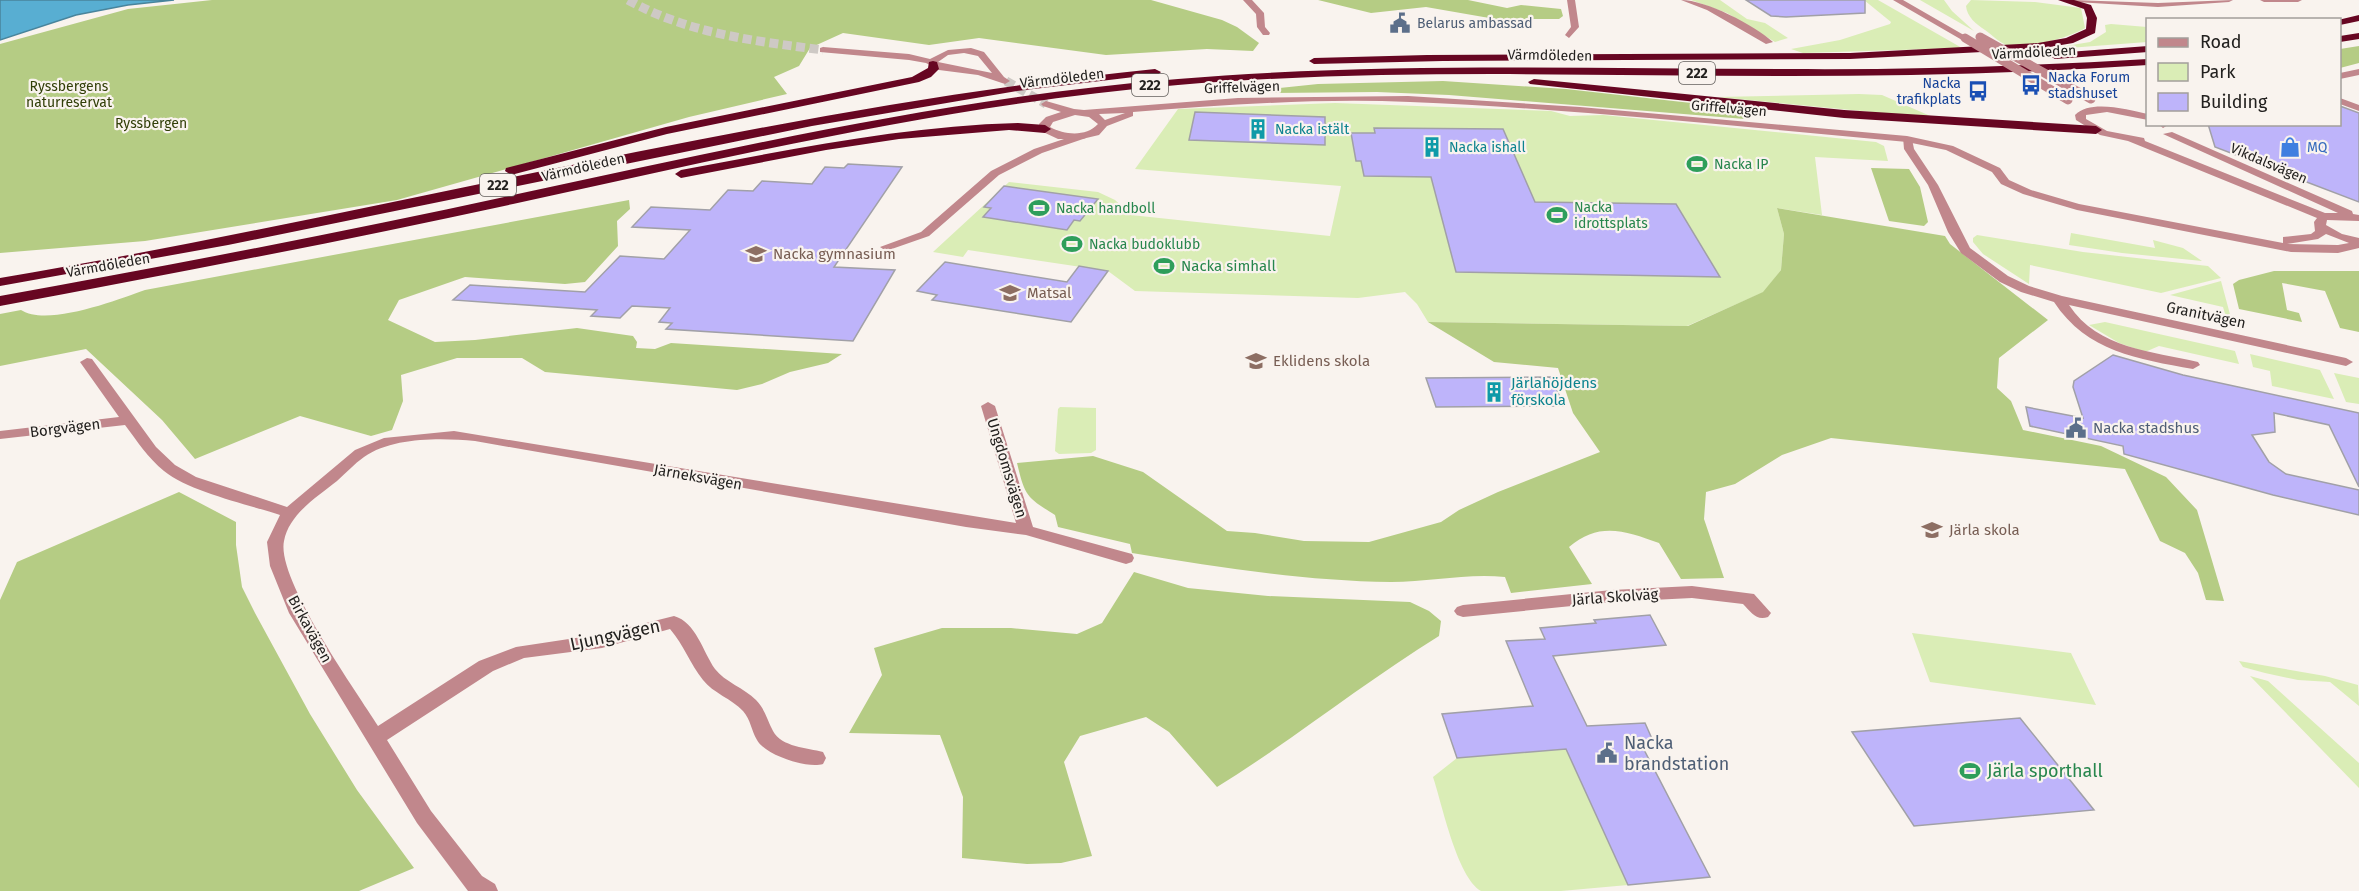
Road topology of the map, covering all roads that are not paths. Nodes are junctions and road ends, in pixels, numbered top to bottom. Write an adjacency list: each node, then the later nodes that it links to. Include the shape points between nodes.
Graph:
1 (1247, 0): 16 (street, via 1260,13 1261,27)
2 (1571, 0): 17 (street, via 1575,27)
3 (1685, 0): 20 (street, via 1710,8)
4 (1897, 0): 40 (street, bridge, via 2068,100)
5 (1912, 0): 38 (street, bridge)
6 (2063, 0): 13 (highway)
7 (2076, 0): 13 (street)
8 (2131, 0): 9 (street)
9 (2195, 0)
10 (2229, 0): 13 (street, via 2158,5)
11 (2264, 0): 12 (street)
12 (2298, 0)
13 (2093, 3): 25 (highway, via 2091,31 2068,41 2038,46 1850,56)
14 (2359, 18): 15 (highway)
15 (2341, 22)
16 (1266, 33)
17 (1569, 35)
18 (2359, 36): 19 (highway)
19 (2341, 39)
20 (1769, 42)
21 (2146, 49): 25 (highway, Värmdöleden / 222, via 1865,62)
22 (823, 50): 24 (street)
23 (956, 51): 24 (street); 28 (street, via 938,56); 28 (street, via 980,54 1005,81 980,72 944,69)
24 (870, 53): 28 (street)
25 (1398, 59): 26 (highway, Värmdöleden / 222)
26 (1300, 62)
27 (2146, 62): 32 (highway, Värmdöleden / 222, via 1912,73 1477,70)
28 (933, 63): 52 (highway, via 930,73 915,80 666,131)
29 (1182, 69): 52 (highway, Värmdöleden / 222, via 1035,85 806,121)
30 (2359, 72): 31 (street)
31 (2341, 76)
32 (1247, 77): 45 (highway, via 1483,79 1844,114); 53 (highway, Värmdöleden / 222, via 1053,95 875,123)
33 (2359, 80): 34 (street)
34 (2341, 84)
35 (2341, 101): 37 (street)
36 (1180, 105): 39 (street, Griffelvägen); 42 (street, Griffelvägen); 47 (street, Griffelvägen, via 1331,99 1455,102)
37 (2359, 108)
38 (2115, 110): 40 (street); 41 (street)
39 (1079, 113): 42 (street, via 1098,118); 43 (street, via 1063,114); 43 (street, via 1044,104)
40 (2082, 113): 45 (street, via 2081,120)
41 (2146, 117)
42 (1103, 124): 46 (street, Griffelvägen, via 1095,133)
43 (1048, 127): 46 (street, via 1065,137); 49 (street, via 1048,140); 53 (highway, via 984,128 876,139)
44 (2165, 129): 48 (street, via 2156,139); 50 (street, Vikdalsvägen)
45 (2096, 130): 48 (street)
46 (1082, 136): 49 (street)
47 (1906, 139): 54 (street, Griffelvägen, via 1949,148 1981,161 2027,192 2076,207); 58 (street, Granitvägen, via 1965,250 2004,279)
48 (2132, 139): 51 (street, Vikdalsvägen)
49 (1038, 151): 56 (street, via 995,173 925,234)
50 (2359, 217): 51 (street, Vikdalsvägen, via 2337,216)
51 (2322, 222): 54 (street, Griffelvägen, via 2321,232 2314,237); 55 (street, Vikdalsvägen, via 2338,236)
52 (309, 225): 57 (highway, Värmdöleden / 222)
53 (369, 230): 59 (highway, Värmdöleden / 222)
54 (2257, 240): 55 (street, Griffelvägen, via 2315,250)
55 (2359, 243)
56 (885, 247)
57 (0, 282)
58 (2059, 299): 61 (street, Granitvägen); 62 (street, via 2074,321 2110,344)
59 (0, 301)
60 (87, 362): 64 (street)
61 (2346, 362)
62 (2193, 365)
63 (988, 406): 67 (street, Ungdomsvägen)
64 (130, 420): 65 (street, Borgvägen); 66 (street, via 151,450 170,468 191,480)
65 (0, 435)
66 (290, 513): 67 (street, Järneksvägen, via 372,447 400,439 454,435); 71 (street, Birkavägen, via 275,542 278,566 298,613)
67 (1026, 530): 68 (street, Järneksvägen)
68 (1126, 558)
69 (1463, 611): 70 (street, Järla Skolväg, via 1692,592 1748,598)
70 (1762, 613)
71 (374, 738): 72 (street, Ljungvägen, via 486,666 522,652 602,640 674,622 687,636 710,676 749,705 761,721 765,737 783,750); 73 (street, Birkavägen, via 424,817 474,884)
72 (816, 758)
73 (487, 891)

